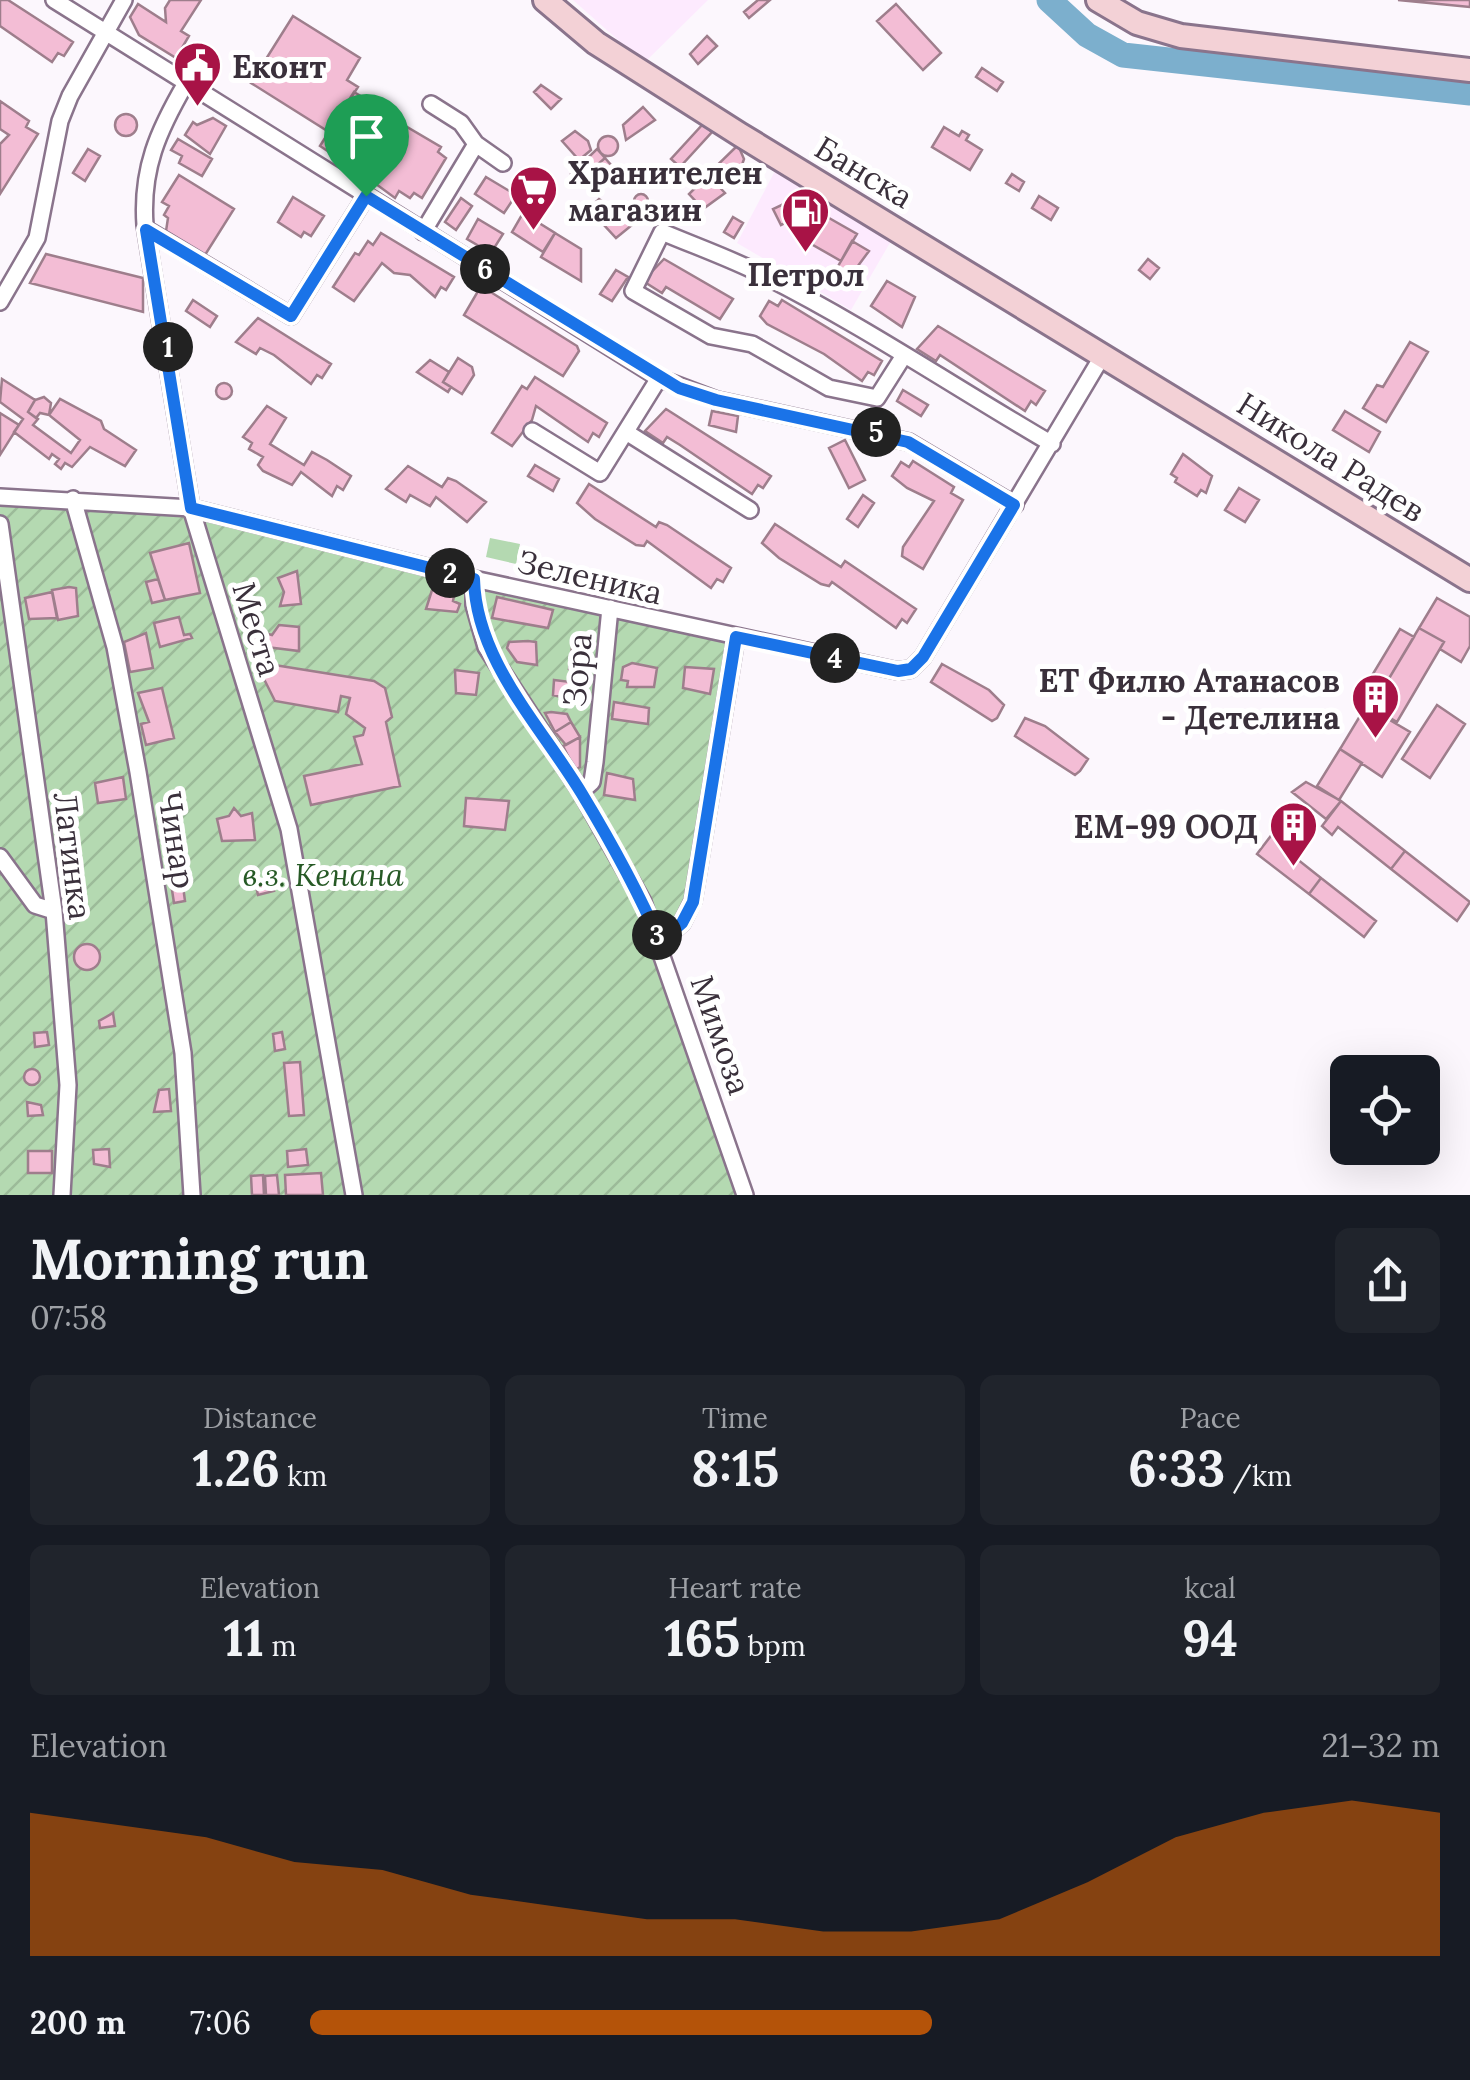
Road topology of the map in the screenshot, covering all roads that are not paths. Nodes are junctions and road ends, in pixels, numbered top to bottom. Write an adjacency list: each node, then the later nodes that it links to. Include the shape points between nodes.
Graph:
1 (54, 0): 5 (street)
2 (124, 0): 5 (street)
3 (545, 0): 15 (street, Банска, via 596,44)
4 (1098, 0): 6 (street, via 1136,23 1181,36)
5 (105, 32): 7 (street); 14 (street, via 60,120 37,238)
6 (1470, 70)
7 (186, 83): 11 (street); 12 (street, Места, via 149,156)
8 (431, 104): 9 (street, via 460,123)
9 (476, 144): 10 (street); 13 (street)
10 (503, 163)
11 (366, 196): 12 (street, via 291,316); 13 (street)
12 (146, 230): 25 (street, Места)
13 (423, 232): 17 (street)
14 (0, 302)
15 (1103, 355): 18 (street, Банска); 21 (street)
16 (902, 357): 16 (street, via 877,398 829,388 752,344 711,336 633,291 662,232 761,274); 21 (street)
17 (659, 378): 20 (street); 24 (street, via 716,400 908,442)
18 (1158, 388): 29 (street, Никола Радев)
19 (532, 432): 20 (street, via 600,474)
20 (626, 432): 26 (street)
21 (1052, 444): 24 (street)
22 (0, 498): 23 (street, Зеленика)
23 (73, 499): 25 (street, Зеленика); 37 (street, Чинар, via 114,647 138,772 182,1053)
24 (1014, 505): 31 (street, Зеленика, via 911,669)
25 (191, 508): 28 (street, Зеленика); 38 (street, Места, via 295,857)
26 (750, 510)
27 (0, 524): 34 (street, Латинка)
28 (474, 579): 30 (street, Зеленика); 32 (street, Мимоза, via 486,647)
29 (1470, 580)
30 (610, 608): 31 (street, Зеленика); 32 (street, Зора, via 596,762 592,782)
31 (736, 637): 35 (street, via 693,902)
32 (581, 792): 35 (street, Мимоза)
33 (0, 857): 34 (street, via 35,906)
34 (54, 910): 36 (street, Латинка, via 68,1085)
35 (660, 942): 39 (street, Мимоза)
36 (62, 1195)
37 (192, 1195)
38 (354, 1195)
39 (746, 1195)

